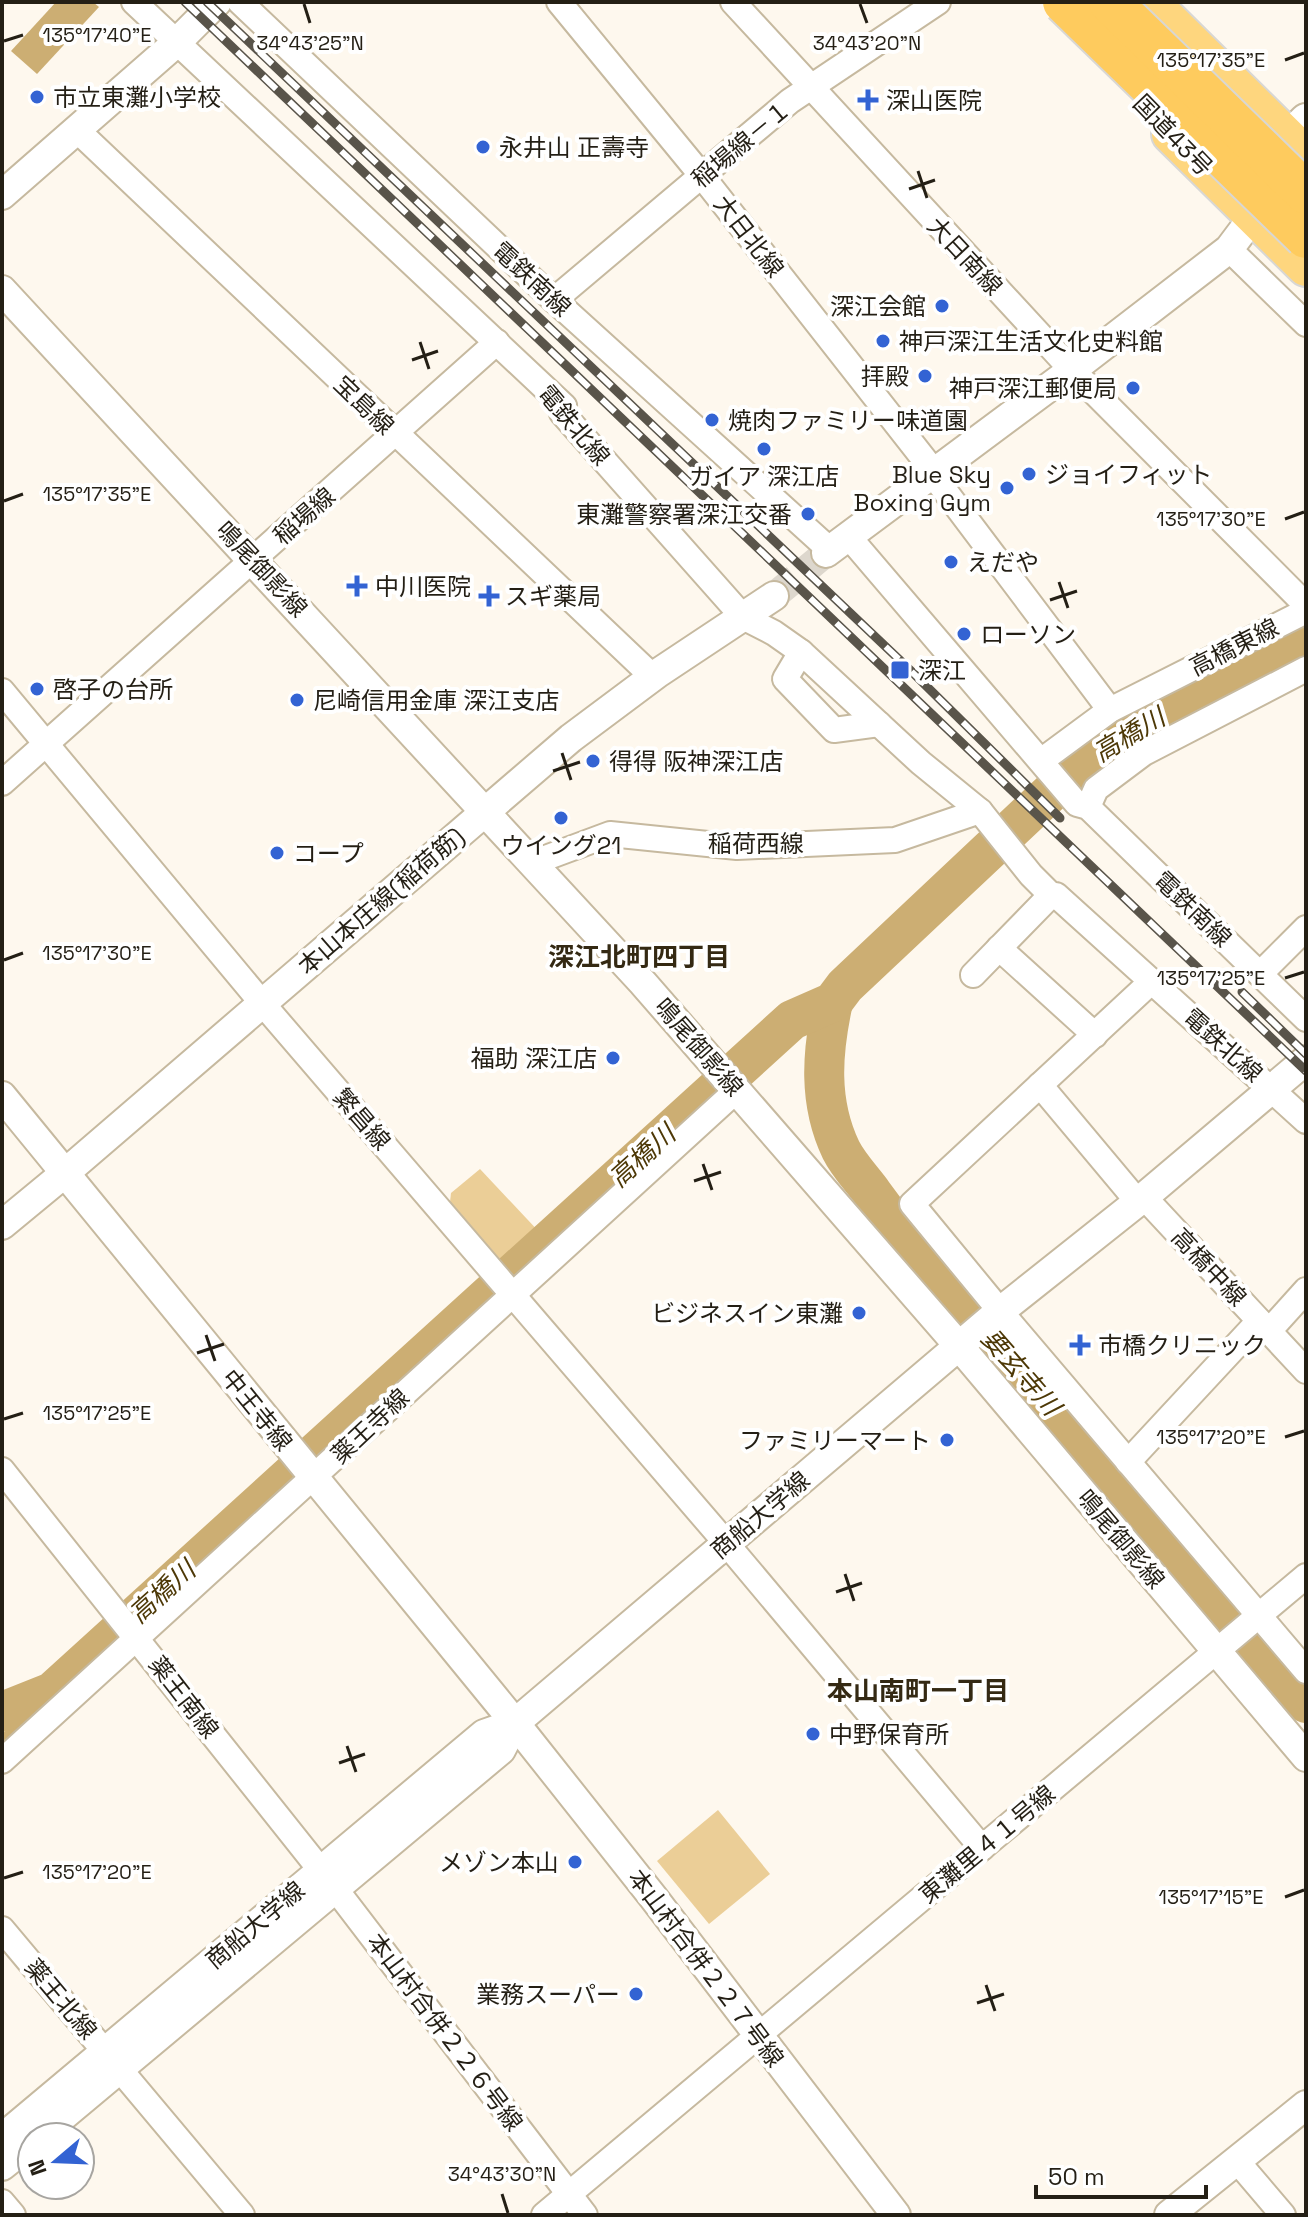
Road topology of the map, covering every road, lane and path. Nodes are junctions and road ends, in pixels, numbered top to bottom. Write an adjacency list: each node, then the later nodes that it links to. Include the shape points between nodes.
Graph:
1 (134, 2): 11 (street, 電鉄北線)
2 (217, 2): 11 (street)
3 (240, 2): 24 (street, 電鉄南線)
4 (733, 2): 12 (street, 大日南線)
5 (938, 2): 12 (street, 稲場線－１)
6 (1042, 2): 19 (highway, 国道43号)
7 (1064, 2): 20 (highway, bridge)
8 (1110, 2): 17 (highway, bridge)
9 (1150, 2): 14 (highway)
10 (571, 6): 15 (street, 大日北線)
11 (176, 43): 13 (street); 26 (street, 電鉄北線)
12 (809, 88): 15 (street, 稲場線－１); 27 (street, 大日南線)
13 (78, 131): 18 (street); 28 (street, 宝島線)
14 (1300, 138): 19 (main road)
15 (702, 176): 24 (street, 稲場線－１); 29 (street, 大日北線)
16 (1306, 182): 19 (main road)
17 (1306, 193)
18 (2, 195)
19 (1253, 217): 21 (street); 22 (highway, 国道43号)
20 (1306, 237)
21 (1229, 249): 25 (street); 27 (street)
22 (1306, 267)
23 (2, 290): 31 (street, 鳴尾御影線)
24 (554, 300): 30 (street, 電鉄南線)
25 (1306, 324)
26 (497, 342): 28 (street, 稲場線); 35 (street, 電鉄北線, via 564,406 562,413)
27 (1072, 370): 29 (street); 33 (street, 大日南線)
28 (396, 435): 31 (street, 稲場線); 38 (street, 宝島線)
29 (934, 474): 30 (street); 40 (street, 大日北線)
30 (835, 547): 43 (street, 電鉄南線, via 935,641)
31 (253, 560): 42 (street, 稲場線); 47 (street, 鳴尾御影線)
32 (774, 596): 35 (street, 本山本庄線(稲荷筋))
33 (1306, 605)
34 (1306, 611): 40 (street, 高橋東線)
35 (743, 617): 36 (street, 電鉄北線); 38 (street, 本山本庄線(稲荷筋))
36 (801, 652): 41 (street, 電鉄北線); 41 (street, via 785,679 834,730)
37 (1306, 669): 45 (street, via 1144,753)
38 (653, 677): 47 (street, 本山本庄線(稲荷筋))
39 (2, 691): 42 (street, 繁昌線)
40 (1110, 710): 43 (street, 高橋東線)
41 (879, 724): 46 (street, 電鉄北線)
42 (46, 744): 44 (street, 稲場線); 55 (street, 繁昌線)
43 (1045, 766): 45 (street, 電鉄南線)
44 (2, 783)
45 (1082, 806): 52 (street, 電鉄南線)
46 (980, 811): 48 (street, 稲荷西線, via 895,840 737,847 610,834); 49 (street, 電鉄北線)
47 (484, 813): 48 (street, 鳴尾御影線); 55 (street, 本山本庄線(稲荷筋))
48 (532, 863): 60 (street, 鳴尾御影線)
49 (1051, 895): 51 (street); 54 (street, 電鉄北線)
50 (1306, 928): 52 (street)
51 (999, 948): 53 (street); 57 (street)
52 (1260, 974): 56 (street, 電鉄南線)
53 (973, 975)
54 (1152, 981): 57 (street); 61 (street, 電鉄北線)
55 (262, 1003): 64 (street, 本山本庄線(稲荷筋)); 68 (street, 繁昌線)
56 (1306, 1019)
57 (1095, 1035): 59 (street)
58 (1306, 1060): 61 (street)
59 (1040, 1085): 65 (street, 高橋中線); 69 (street, 鳴尾御影線, via 912,1204)
60 (736, 1089): 68 (street, 薬王寺線); 71 (street, 鳴尾御影線)
61 (1272, 1089): 63 (street, 電鉄北線); 65 (street)
62 (2, 1096): 64 (street, 中王寺線)
63 (1306, 1121)
64 (65, 1173): 66 (street, 本山本庄線(稲荷筋)); 74 (street, 中王寺線)
65 (1141, 1200): 69 (street); 70 (street, 高橋中線)
66 (2, 1225)
67 (1306, 1290): 70 (street)
68 (512, 1294): 74 (street, 薬王寺線); 76 (street, 繁昌線)
69 (996, 1314): 71 (street, 商船大学線); 73 (street, 鳴尾御影線)
70 (1264, 1326): 72 (street, 高橋中線); 73 (street)
71 (964, 1342): 76 (street, 商船大学線); 79 (street, 鳴尾御影線)
72 (1306, 1371)
73 (1128, 1462): 79 (street, 鳴尾御影線)
74 (305, 1468): 78 (street, 薬王寺線); 81 (street, 中王寺線)
75 (2, 1470): 78 (street, 薬王南線)
76 (726, 1543): 81 (street, 商船大学線); 84 (street, 繁昌線)
77 (1306, 1576): 79 (street, 東灘里４１号線)
78 (129, 1629): 83 (street, 薬王寺線); 85 (street, 薬王南線)
79 (1240, 1630): 80 (street, 鳴尾御影線); 82 (street, 鳴尾御影線); 84 (street, 東灘里４１号線)
80 (1306, 1671)
81 (515, 1723): 85 (street, 商船大学線, via 501,1750); 87 (street, 本山村合併２２７号線)
82 (1306, 1757)
83 (2, 1761)
84 (982, 1848): 87 (street, 東灘里４１号線)
85 (328, 1879): 88 (street, 商船大学線); 93 (street, 本山村合併２２６号線)
86 (2, 1929): 88 (street, 薬王北線)
87 (759, 2037): 93 (street, 東灘里４１号線); 99 (street, 本山村合併２２７号線)
88 (113, 2060): 90 (street, 商船大学線); 91 (street, 商船大学線); 96 (street, 薬王北線)
89 (1306, 2105): 92 (street)
90 (54, 2121)
91 (2, 2138)
92 (1237, 2161): 100 (street); 101 (street)
93 (568, 2194): 97 (street, 東灘里４１号線); 98 (street, 本山村合併２２６号線)
94 (2, 2202): 95 (street)
95 (13, 2215)
96 (242, 2215)
97 (544, 2215)
98 (585, 2215)
99 (896, 2215)
100 (1169, 2215)
101 (1283, 2215)

